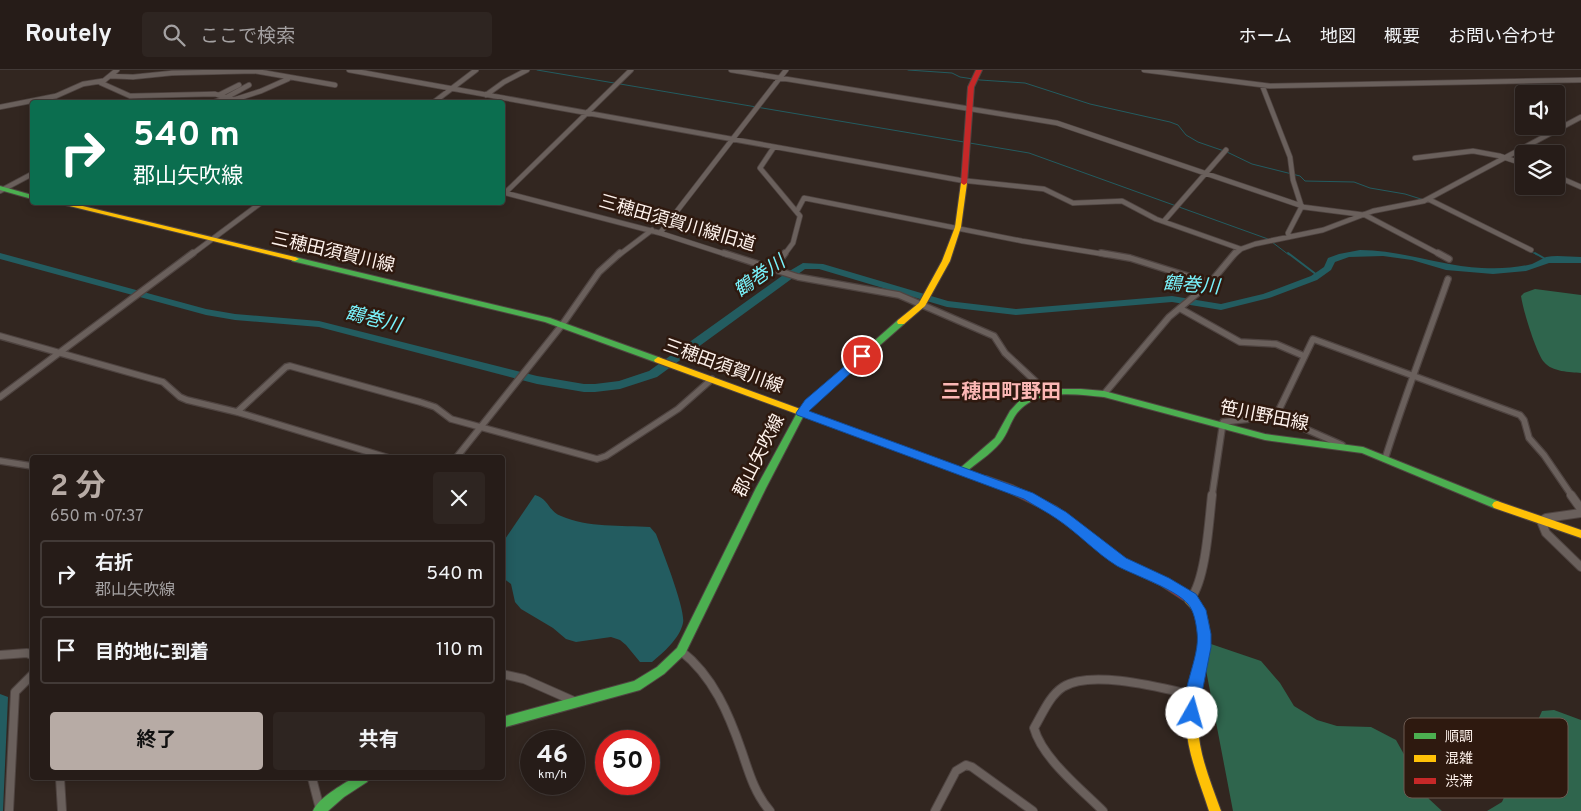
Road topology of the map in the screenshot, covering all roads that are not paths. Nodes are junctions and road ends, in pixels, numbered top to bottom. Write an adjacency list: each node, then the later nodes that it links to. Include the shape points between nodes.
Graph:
1 (118, 70): 10 (street)
2 (349, 70): 19 (street)
3 (476, 70): 19 (street)
4 (527, 70): 21 (street)
5 (631, 70): 34 (street)
6 (731, 70): 12 (street)
7 (786, 70): 12 (street)
8 (979, 70): 33 (main road, 郡山矢吹線, via 971,87)
9 (1144, 70): 17 (street)
10 (110, 76): 11 (street, via 255,71); 14 (street)
11 (289, 78): 18 (street); 24 (street, via 261,91)
12 (780, 78): 33 (street); 36 (street)
13 (1581, 80): 17 (street)
14 (102, 81): 22 (street, via 102,84); 23 (street, via 83,84)
15 (239, 85): 20 (street)
16 (249, 85): 24 (street)
17 (1262, 85): 54 (street, via 1290,157 1293,180)
18 (335, 86)
19 (452, 89): 21 (street); 30 (street)
20 (219, 95): 22 (street); 24 (street)
21 (486, 95): 34 (street)
22 (130, 96): 27 (street)
23 (46, 98): 25 (street); 26 (street)
24 (229, 98): 28 (street); 29 (street)
25 (34, 100)
26 (50, 100)
27 (130, 100)
28 (222, 100)
29 (235, 100)
30 (437, 100)
31 (30, 101): 32 (street)
32 (0, 106)
33 (969, 109): 42 (street, via 1057,123); 45 (main road, 郡山矢吹線)
34 (587, 113): 36 (street); 48 (street)
35 (1580, 119): 40 (street)
36 (733, 140): 37 (street); 60 (street)
37 (774, 147): 45 (street); 55 (street, via 760,168)
38 (1226, 150): 42 (street)
39 (1415, 158): 40 (street, via 1470,151)
40 (1504, 158): 41 (street); 51 (street)
41 (1515, 161)
42 (1205, 174): 54 (street); 57 (street)
43 (30, 175): 47 (street)
44 (1565, 180): 46 (street)
45 (964, 181): 57 (street, via 1044,189 1073,203 1120,201); 58 (main road, 郡山矢吹線)
46 (1581, 187)
47 (1, 189): 50 (main road)
48 (505, 191)
49 (505, 192): 59 (street, 三穂田須賀川線旧道)
50 (30, 196)
51 (1428, 199): 56 (street); 64 (street)
52 (80, 205): 62 (main road, 三穂田須賀川線)
53 (258, 205): 62 (street)
54 (1302, 206): 56 (street); 61 (street)
55 (797, 211): 58 (street, via 804,198); 66 (street, via 800,216 794,240)
56 (1363, 214): 61 (street, via 1323,230); 65 (street)
57 (1164, 222): 63 (street)
58 (957, 229): 68 (street, via 1130,258); 69 (main road, 郡山矢吹線, via 946,261)
59 (652, 230): 60 (street, 三穂田須賀川線旧道); 71 (street, via 605,266)
60 (660, 232): 66 (street, 三穂田須賀川線旧道)
61 (1289, 237): 63 (street)
62 (210, 241): 71 (main road, 三穂田須賀川線); 73 (street)
63 (1241, 249): 68 (street)
64 (1531, 250)
65 (1449, 260)
66 (773, 268): 69 (street, 三穂田須賀川線旧道, via 818,282)
67 (1448, 279): 75 (street)
68 (1210, 283): 70 (street)
69 (925, 299): 77 (street, 三穂田須賀川線旧道, via 994,336 1005,353); 81 (main road, 郡山矢吹線)
70 (1181, 309): 74 (street, via 1240,342 1278,344); 78 (street, via 1169,317)
71 (562, 325): 76 (main road, 三穂田須賀川線); 83 (street)
72 (0, 336): 73 (street)
73 (58, 353): 79 (street); 80 (street, via 163,382 180,397)
74 (1304, 356): 75 (street, via 1313,339); 82 (street)
75 (1414, 376): 88 (street, via 1405,394); 92 (street, via 1522,416 1529,438)
76 (712, 379): 81 (main road, 三穂田須賀川線); 83 (street, via 678,409 602,458)
77 (1048, 393): 78 (main road, 笹川野田線); 91 (main road, 笹川野田線, via 1027,400 1016,409 998,440)
78 (1104, 394): 84 (main road, 笹川野田線)
79 (0, 397)
80 (237, 412): 83 (street, via 290,366 420,402 434,407 447,418); 86 (street)
81 (801, 413): 91 (main road, 三穂田須賀川線); 98 (main road, 郡山矢吹線)
82 (1276, 416): 84 (street, via 1223,422); 85 (street)
83 (481, 426): 87 (street)
84 (1222, 426): 85 (main road, 笹川野田線, via 1265,438); 97 (street, via 1198,590)
85 (1344, 446): 88 (main road, 笹川野田線)
86 (379, 455)
87 (458, 455)
88 (1385, 459): 94 (main road, 笹川野田線)
89 (0, 461): 90 (street)
90 (30, 466)
91 (962, 472): 97 (main road, 三穂田須賀川線, via 1036,500 1062,515 1121,562)
92 (1581, 509)
93 (1581, 513): 94 (street)
94 (1541, 521): 95 (main road, 笹川野田線); 96 (street, via 1546,533)
95 (1581, 534)
96 (1581, 567)
97 (1191, 598): 103 (main road, via 1199,610 1205,634)
98 (681, 651): 104 (main road, 郡山矢吹線, via 655,677 636,686); 112 (street, via 695,660 726,710 755,788)
99 (30, 654): 100 (street)
100 (0, 655)
101 (505, 675): 104 (street, via 524,679)
102 (30, 677): 110 (street, via 16,692)
103 (1193, 695): 115 (street, via 1090,679 1065,685 1050,700 1034,728 1036,738); 116 (main road, via 1194,742)
104 (576, 702): 105 (main road, 郡山矢吹線)
105 (505, 722)
106 (60, 780): 111 (street)
107 (312, 780): 109 (street)
108 (360, 780): 109 (main road)
109 (320, 810)
110 (9, 811)
111 (62, 811)
112 (770, 811)
113 (935, 811): 114 (street, via 955,772 966,765)
114 (1033, 811)
115 (1103, 811)
116 (1215, 811)

